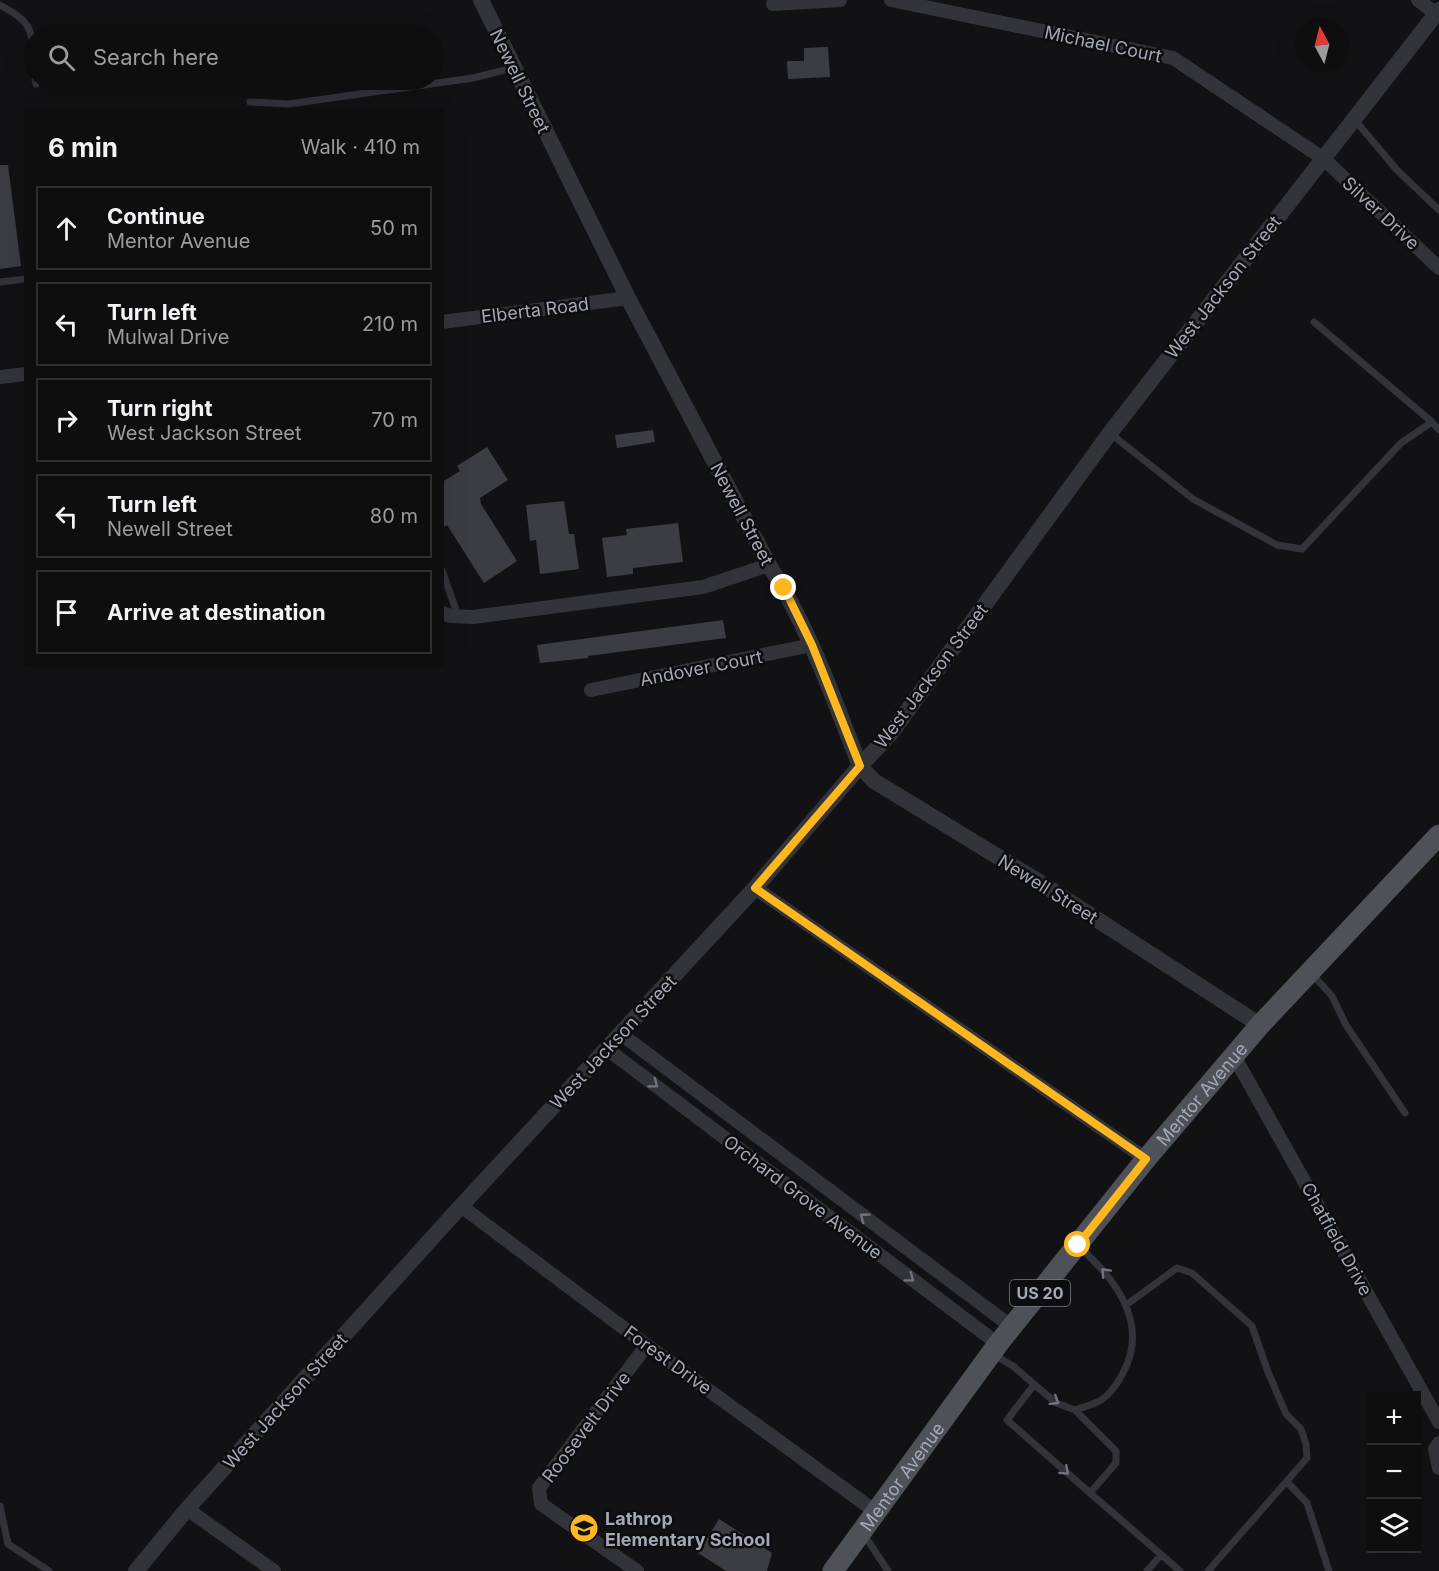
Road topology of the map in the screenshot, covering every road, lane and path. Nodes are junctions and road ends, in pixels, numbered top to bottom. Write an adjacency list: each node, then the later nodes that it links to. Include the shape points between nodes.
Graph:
1 (481, 0): 9 (street, Newell Street)
2 (840, 0): 5 (street)
3 (891, 0): 14 (street, Michael Court, via 1173,58)
4 (1418, 0): 7 (street)
5 (773, 4)
6 (0, 5): 8 (lane, via 20,15)
7 (1437, 12): 13 (street, West Jackson Street)
8 (26, 24)
9 (513, 68): 10 (lane); 19 (street, Newell Street)
10 (444, 82)
11 (388, 90): 12 (lane, via 289,104)
12 (249, 102)
13 (1354, 119): 14 (street, West Jackson Street); 15 (lane, via 1397,171)
14 (1324, 159): 16 (street, Silver Drive); 26 (street, West Jackson Street)
15 (1439, 210)
16 (1439, 268)
17 (24, 279): 18 (lane)
18 (0, 282)
19 (628, 298): 20 (street, Elberta Road); 27 (street, Newell Street)
20 (444, 322)
21 (1314, 322): 24 (lane)
22 (24, 374): 23 (street)
23 (0, 377)
24 (1432, 422): 25 (lane); 26 (lane, via 1401,443 1302,549 1277,546 1194,499)
25 (1439, 430)
26 (1110, 432): 33 (street, West Jackson Street, via 891,733)
27 (769, 565): 30 (street, via 703,587); 31 (street, Newell Street)
28 (444, 576): 30 (lane)
29 (444, 614): 30 (street)
30 (459, 617)
31 (812, 645): 32 (street, Andover Court); 33 (street, Newell Street)
32 (591, 690)
33 (860, 766): 35 (street, West Jackson Street); 37 (street, Newell Street, via 874,781 1036,880)
34 (1439, 835): 36 (main road, Mentor Avenue / US 20)
35 (755, 888): 38 (street, West Jackson Street); 42 (street)
36 (1311, 972): 37 (main road, Mentor Avenue / US 20); 41 (lane, via 1332,996 1346,1025)
37 (1260, 1026): 40 (main road, Mentor Avenue / US 20)
38 (621, 1034): 39 (street, West Jackson Street); 46 (street, Orchard Grove Avenue, one-way to 38)
39 (607, 1049): 43 (street, West Jackson Street); 48 (street, Orchard Grove Avenue, one-way to 48)
40 (1234, 1056): 42 (main road, Mentor Avenue / US 20); 51 (street, Chatfield Drive)
41 (1405, 1113)
42 (1146, 1159): 44 (main road, Mentor Avenue / US 20)
43 (461, 1206): 47 (street, Forest Drive); 57 (street, West Jackson Street)
44 (1078, 1245): 45 (lane, one-way to 44, via 1113,1280); 46 (main road, Mentor Avenue / US 20)
45 (1126, 1305): 50 (lane, via 1132,1334 1131,1358 1119,1381 1102,1400); 54 (lane, via 1177,1268 1192,1273 1252,1326 1286,1414 1301,1429 1306,1444 1307,1458)
46 (1012, 1328): 48 (main road, Mentor Avenue / US 20)
47 (647, 1345): 58 (street, Forest Drive); 64 (street, Roosevelt Drive, via 539,1488 541,1504)
48 (995, 1349): 49 (lane); 58 (main road, Mentor Avenue / US 20)
49 (1034, 1385): 50 (lane, one-way to 50, via 1056,1403); 55 (lane, one-way to 55, via 1007,1420)
50 (1075, 1410): 55 (lane, via 1116,1451 1116,1463)
51 (1439, 1422)
52 (1439, 1443): 53 (street, via 1435,1449)
53 (1439, 1468)
54 (1287, 1482): 69 (lane); 70 (lane, via 1307,1503)
55 (1090, 1493): 60 (lane)
56 (0, 1506): 61 (lane, via 8,1544)
57 (187, 1509): 62 (street, West Jackson Street); 63 (street)
58 (876, 1512): 59 (main road, Mentor Avenue / US 20)
59 (862, 1532): 65 (main road, Mentor Avenue / US 20); 66 (lane)
60 (1161, 1555): 67 (lane); 68 (lane)
61 (49, 1571)
62 (136, 1571)
63 (274, 1571)
64 (637, 1571)
65 (833, 1571)
66 (888, 1571)
67 (1147, 1571)
68 (1180, 1571)
69 (1208, 1571)
70 (1329, 1571)

